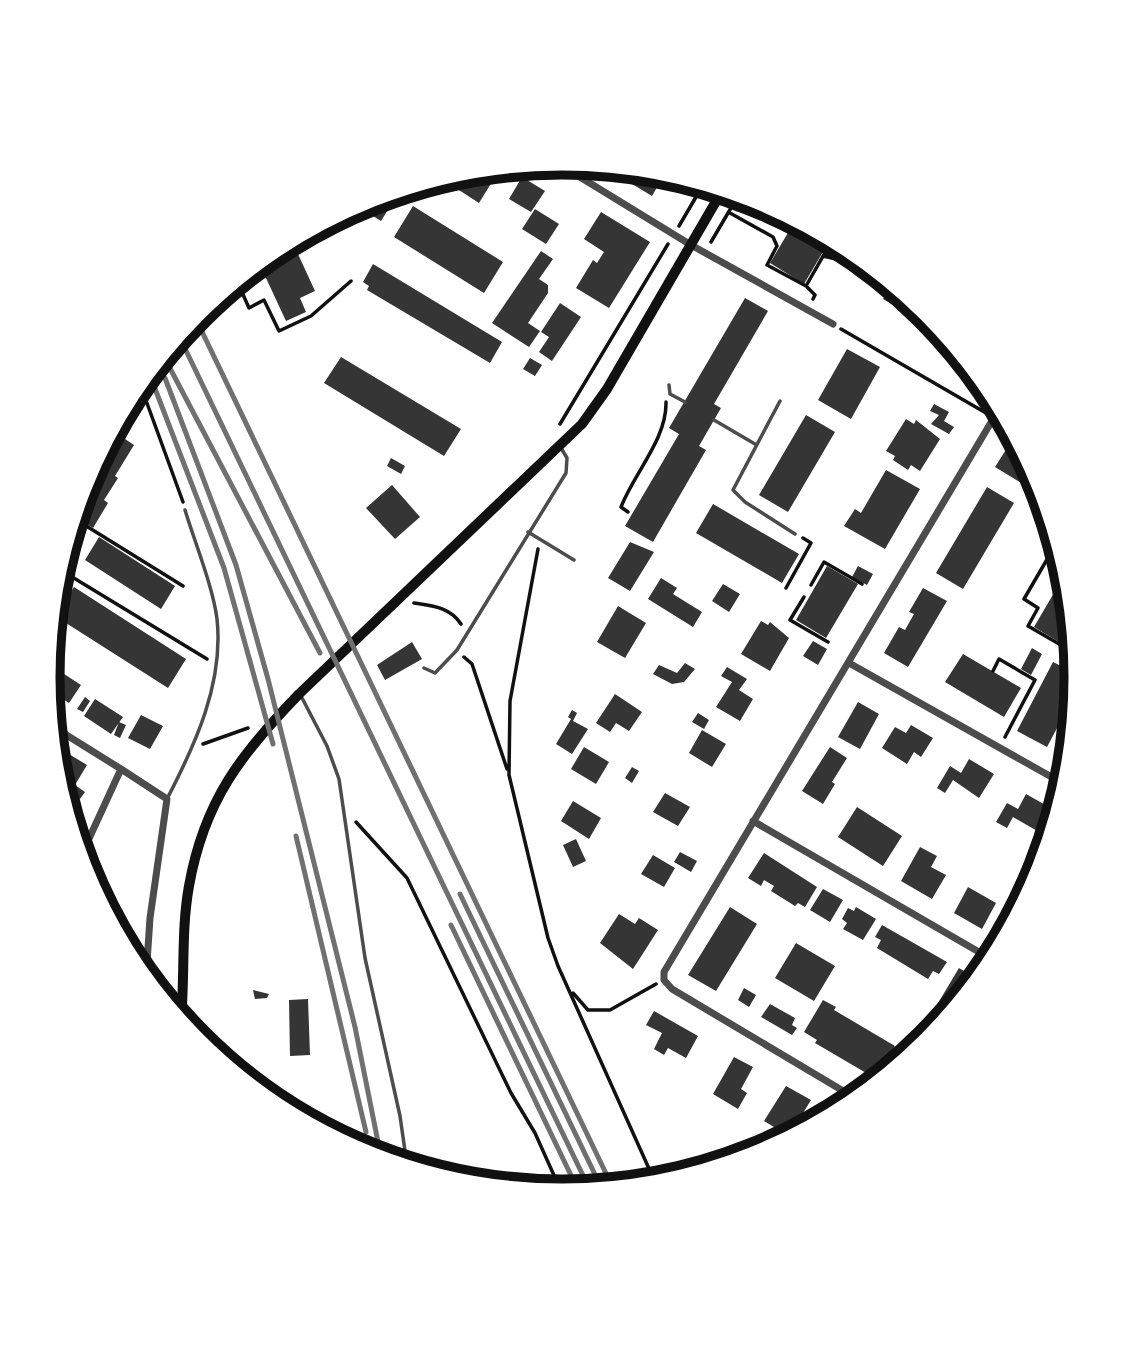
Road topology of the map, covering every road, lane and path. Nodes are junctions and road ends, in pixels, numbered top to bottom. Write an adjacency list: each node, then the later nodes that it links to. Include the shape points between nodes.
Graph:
1 (577, 175): 6 (street)
2 (697, 194): 6 (path)
3 (717, 200): 7 (main road)
4 (733, 205): 5 (path)
5 (729, 212): 9 (path); 13 (path, via 773,237 777,246 767,265)
6 (673, 234): 7 (street); 23 (path)
7 (691, 245): 9 (street); 27 (main road, via 601,398)
8 (826, 251): 10 (path)
9 (705, 253): 16 (street)
10 (823, 256): 11 (path); 13 (path)
11 (840, 260)
12 (351, 281): 15 (path, via 311,316 279,331 264,300 249,308)
13 (806, 286): 14 (path)
14 (811, 289)
15 (242, 291)
16 (833, 324): 22 (path)
17 (668, 385): 18 (lane)
18 (670, 394): 21 (lane); 29 (path, via 666,421 621,507)
19 (145, 397): 28 (path)
20 (780, 401): 26 (lane)
21 (685, 402)
22 (989, 414)
23 (566, 415)
24 (714, 420): 26 (lane)
25 (992, 420): 49 (street)
26 (755, 444): 32 (lane, via 733,490)
27 (560, 446): 31 (lane, via 567,458 566,474); 43 (main road)
28 (185, 510): 50 (lane, via 217,619)
29 (628, 512)
30 (84, 524): 39 (path)
31 (528, 532): 33 (lane); 45 (lane)
32 (795, 534): 40 (path, via 811,542)
33 (544, 541): 35 (lane); 59 (path, via 536,553 510,701)
34 (1048, 557): 47 (path, via 1024,599 1038,608 1028,626)
35 (574, 560)
36 (70, 576): 50 (path)
37 (862, 584): 38 (path, via 824,562)
38 (811, 585)
39 (183, 586)
40 (786, 588)
41 (422, 593): 44 (path)
42 (804, 597): 46 (path, via 790,620)
43 (398, 601): 44 (path); 53 (main road)
44 (412, 602): 45 (path, via 444,608 455,615)
45 (466, 633): 48 (lane)
46 (828, 642)
47 (1062, 646)
48 (457, 650): 51 (lane, via 435,673); 59 (path, via 472,664)
49 (849, 663): 60 (street); 63 (street)
50 (215, 664): 61 (lane, via 191,752)
51 (424, 668)
52 (993, 671): 56 (path, via 999,659 1035,680)
53 (299, 694): 62 (lane, via 327,746); 69 (main road, via 231,772 204,830 189,886)
54 (247, 728): 57 (path)
55 (63, 733): 58 (street)
56 (1005, 739)
57 (207, 743)
58 (121, 769): 61 (street); 64 (street)
59 (509, 775): 68 (path, via 548,938)
60 (1053, 778)
61 (167, 799): 66 (street)
62 (346, 811): 71 (lane, via 365,958); 73 (path, via 407,878)
63 (753, 821): 65 (street); 67 (street, via 681,939 665,968)
64 (87, 842)
65 (981, 953)
66 (147, 960)
67 (664, 980): 68 (path, via 610,1010 589,1010); 70 (street)
68 (571, 991): 72 (path)
69 (182, 1005)
70 (844, 1091)
71 (405, 1154)
72 (650, 1171)
73 (556, 1179)

